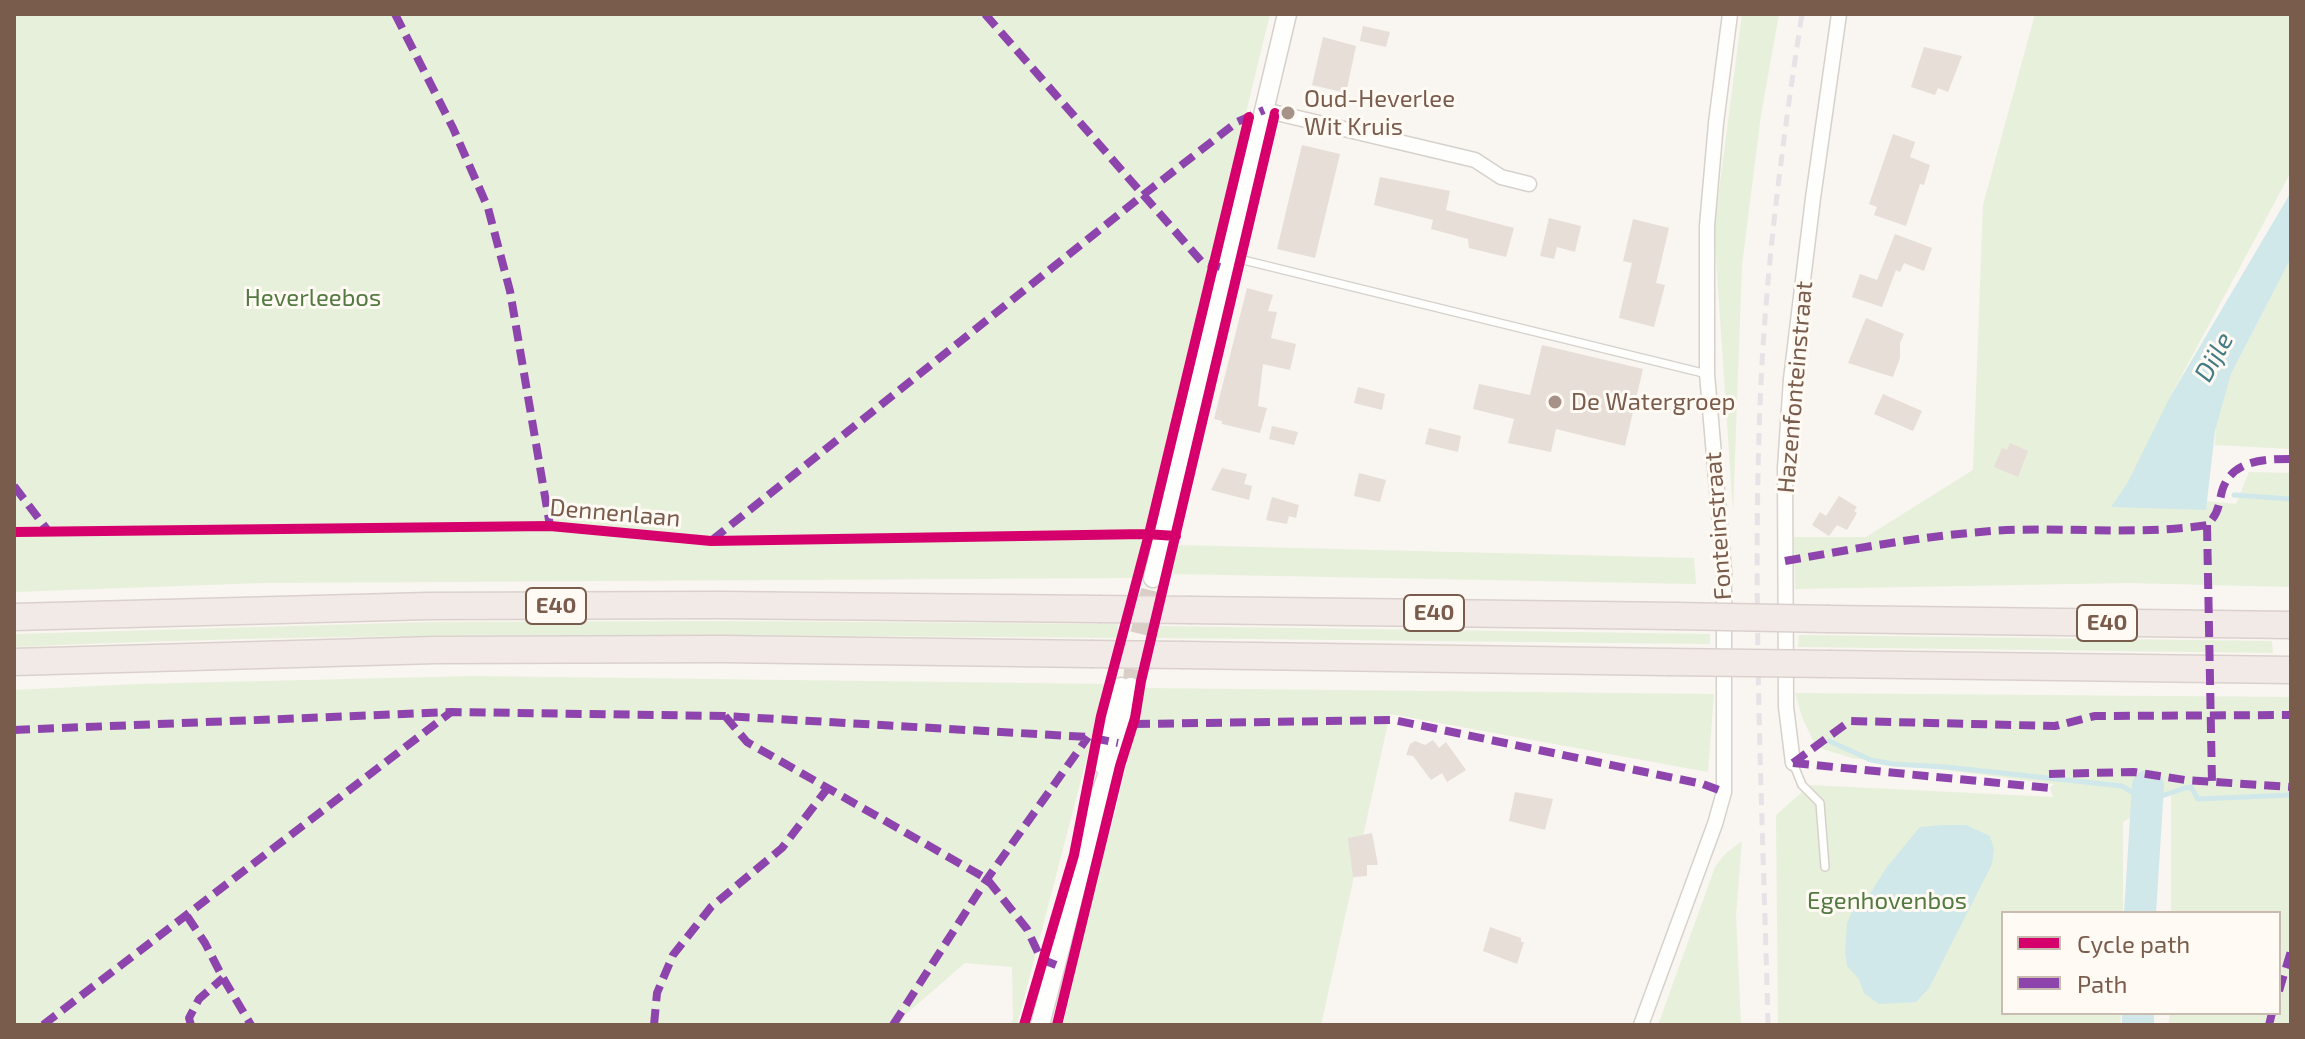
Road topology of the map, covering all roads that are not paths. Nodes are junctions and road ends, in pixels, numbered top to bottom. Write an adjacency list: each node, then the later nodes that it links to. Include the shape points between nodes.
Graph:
1 (1287, 14): 4 (street)
2 (1730, 14): 7 (street, Fonteinstraat, via 1707,226)
3 (1839, 14): 14 (street, Hazenfonteinstraat, via 1791,379 1785,468 1786,707)
4 (1264, 110): 5 (street, via 1475,160 1501,177); 6 (street)
5 (1529, 184)
6 (1231, 257): 7 (lane); 8 (street)
7 (1707, 374): 17 (street, Fonteinstraat, via 1724,571 1724,792)
8 (1153, 578)
9 (14, 617): 10 (highway, E40, bridge, via 719,605)
10 (2291, 625)
11 (14, 662): 12 (highway, E40, bridge, via 450,649)
12 (2291, 670)
13 (1126, 687): 16 (street, via 1105,741 1100,796)
14 (1793, 763): 15 (lane, via 1802,785 1820,803)
15 (1825, 867)
16 (1040, 1025)
17 (1641, 1025)

